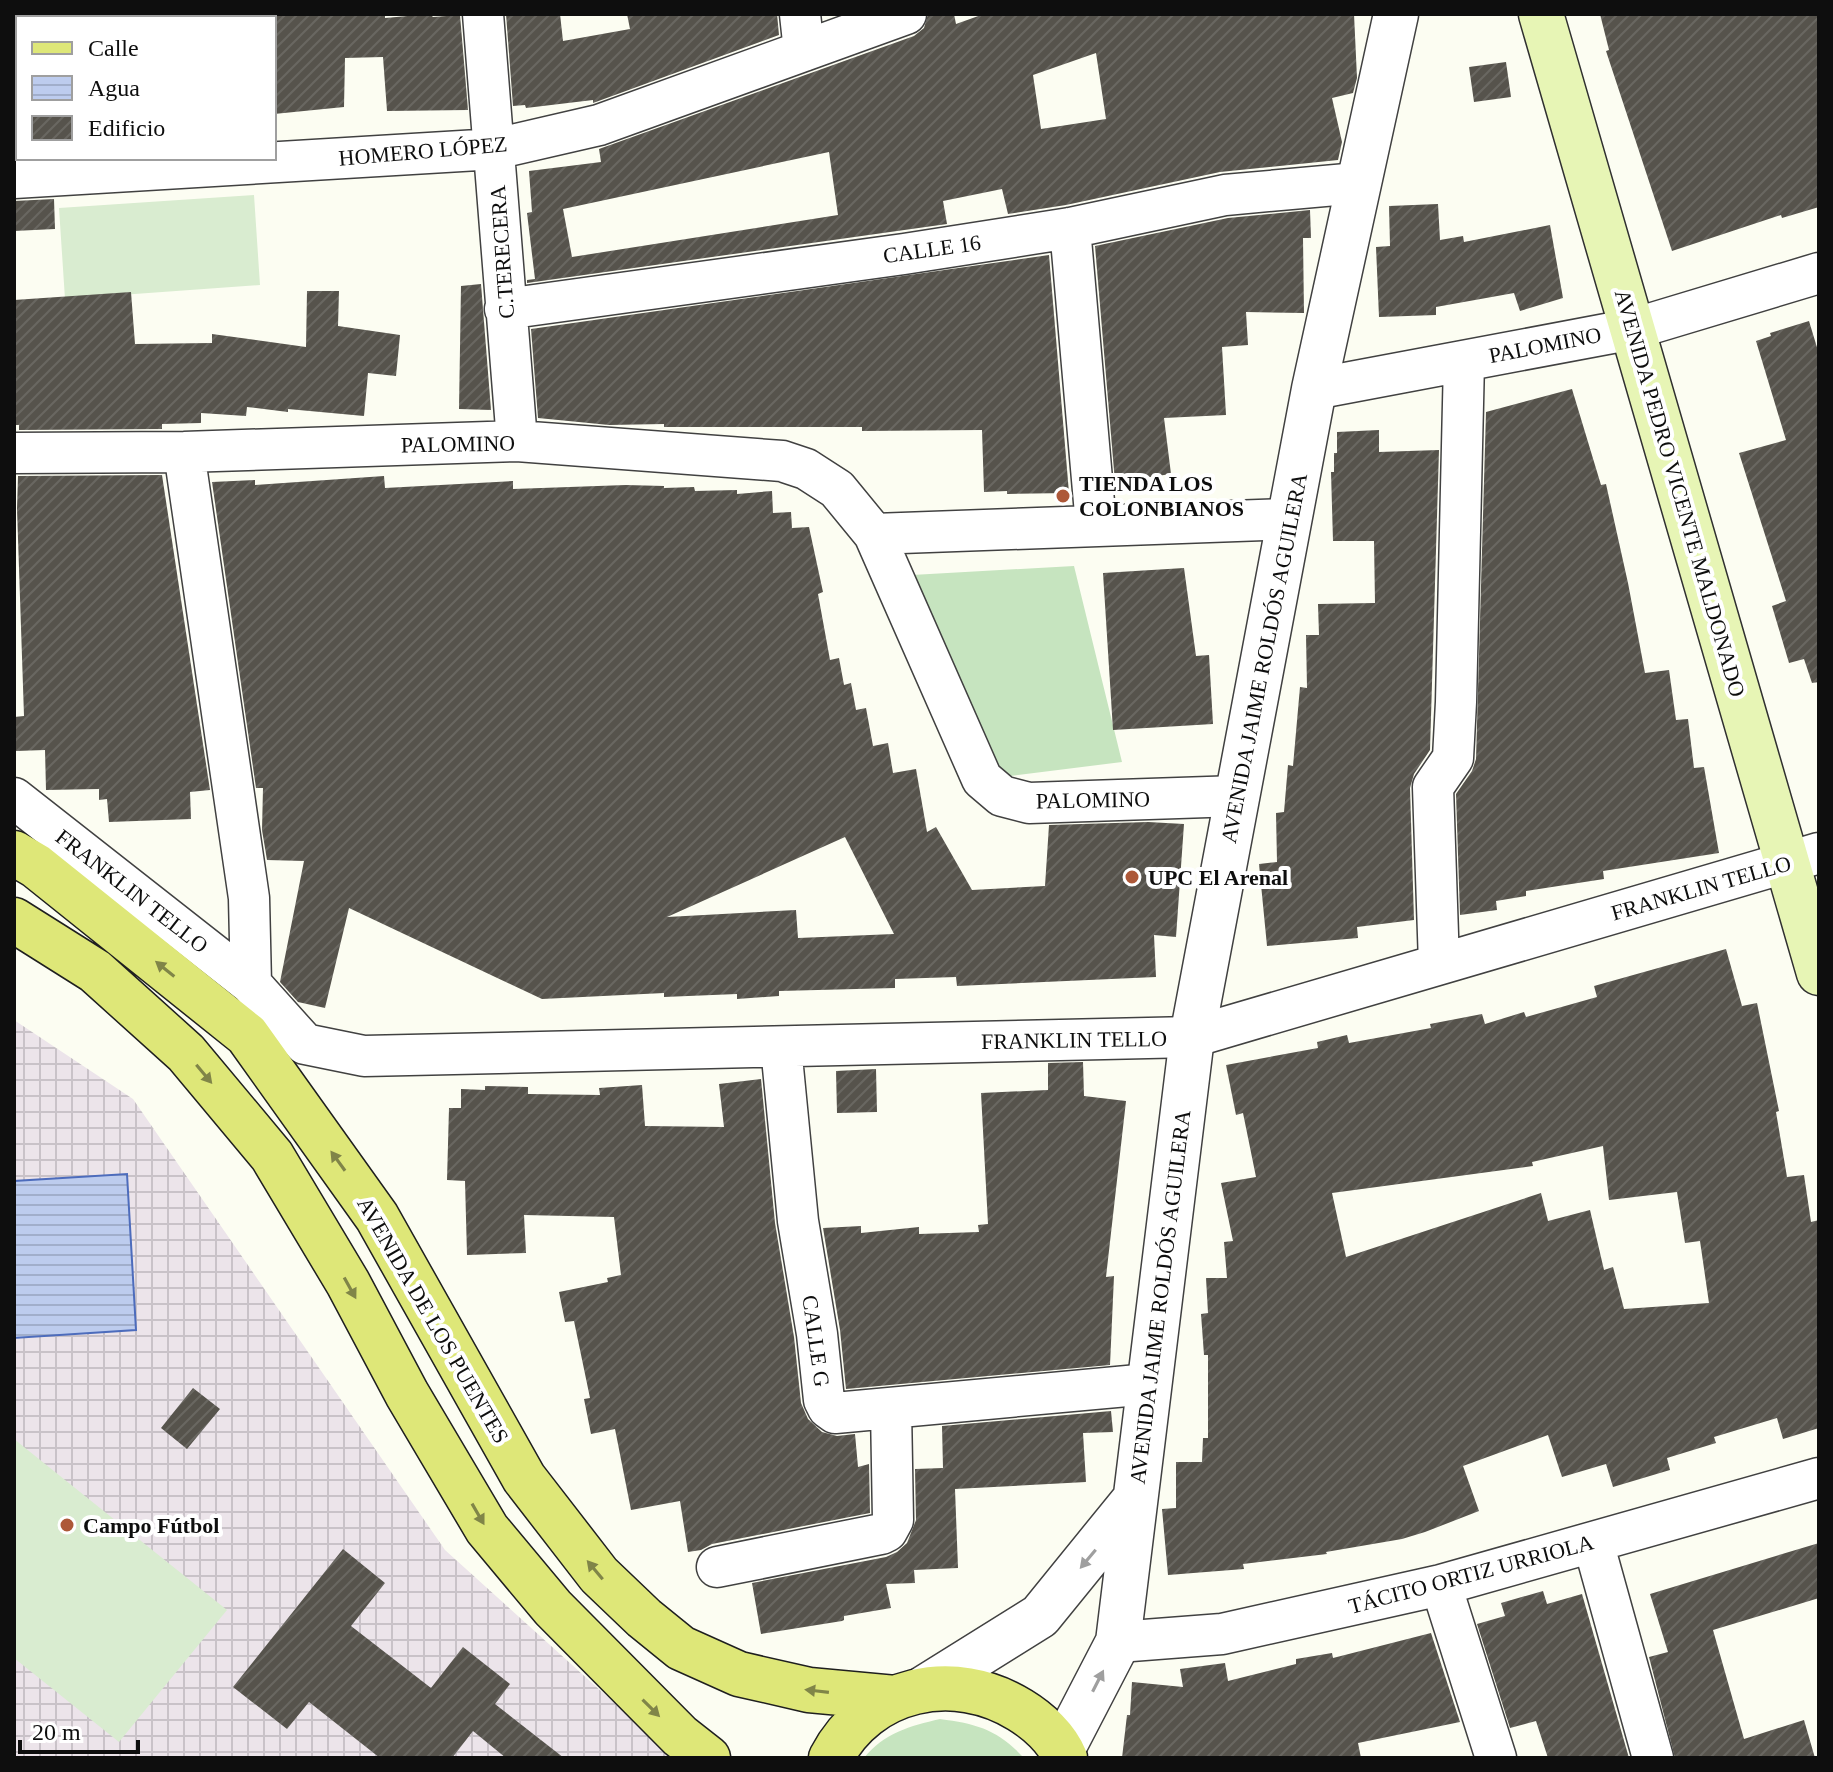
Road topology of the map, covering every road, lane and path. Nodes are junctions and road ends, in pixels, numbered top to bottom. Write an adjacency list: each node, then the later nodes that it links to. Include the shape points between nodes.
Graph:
1 (483, 14): 6 (street, C.TERECERA)
2 (906, 14): 5 (street, HOMERO LÓPEZ)
3 (1396, 14): 8 (street, AVENIDA JAIME ROLDÓS AGUILERA)
4 (1541, 14): 12 (main road, AVENIDA PEDRO VICENTE MALDONADO)
5 (802, 32): 6 (street, HOMERO LÓPEZ, via 599,125)
6 (495, 149): 7 (street, HOMERO LÓPEZ); 11 (street, C.TERECERA)
7 (14, 178)
8 (1358, 183): 9 (street, CALLE 16, via 1225,195); 14 (street, AVENIDA JAIME ROLDÓS AGUILERA)
9 (1070, 228): 11 (street, CALLE 16); 19 (street)
10 (1819, 273): 12 (street, PALOMINO)
11 (505, 309): 15 (street, C.TERECERA)
12 (1633, 329): 13 (street, PALOMINO); 24 (main road, AVENIDA PEDRO VICENTE MALDONADO)
13 (1464, 361): 14 (street, PALOMINO); 26 (street, via 1453,758 1433,787)
14 (1314, 389): 18 (street, AVENIDA JAIME ROLDÓS AGUILERA)
15 (517, 441): 16 (street, PALOMINO); 20 (street, PALOMINO, via 782,461 837,489)
16 (184, 452): 17 (street, PALOMINO); 28 (street, via 249,898)
17 (14, 453)
18 (1289, 519): 19 (street); 21 (street, AVENIDA JAIME ROLDÓS AGUILERA)
19 (1096, 525): 20 (street)
20 (874, 534): 21 (street, PALOMINO, via 982,779 1002,796 1029,803)
21 (1238, 796): 29 (street, AVENIDA JAIME ROLDÓS AGUILERA)
22 (14, 798): 28 (street, FRANKLIN TELLO)
23 (14, 853): 39 (main road, AVENIDA DE LOS PUENTES, one-way to 23, via 809,1690 739,1674 681,1648 644,1618 599,1575 524,1478 377,1217 247,1035)
24 (1803, 858): 26 (street, FRANKLIN TELLO); 27 (main road, AVENIDA PEDRO VICENTE MALDONADO)
25 (14, 920): 41 (main road, one-way to 41, via 95,971 186,1053 272,1156 487,1529 553,1608)
26 (1439, 964): 29 (street, FRANKLIN TELLO)
27 (1819, 973)
28 (251, 984): 30 (street, FRANKLIN TELLO, via 305,1044 364,1056)
29 (1192, 1037): 30 (street, FRANKLIN TELLO); 31 (street, AVENIDA JAIME ROLDÓS AGUILERA)
30 (781, 1047): 32 (street, CALLE G, via 798,1221 824,1400 835,1413)
31 (1149, 1384): 32 (street, CALLE G); 34 (street, AVENIDA JAIME ROLDÓS AGUILERA)
32 (891, 1409): 36 (street, via 893,1520 887,1531)
33 (1819, 1478): 35 (street, TÁCITO ORTIZ URRIOLA)
34 (1136, 1497): 38 (street, AVENIDA JAIME ROLDÓS AGUILERA); 39 (street, AVENIDA JAIME ROLDÓS AGUILERA, one-way to 39, via 1040,1616)
35 (1593, 1542): 37 (street, TÁCITO ORTIZ URRIOLA); 44 (street)
36 (717, 1567)
37 (1441, 1585): 38 (street, TÁCITO ORTIZ URRIOLA, via 1222,1634); 43 (street)
38 (1118, 1642): 40 (street, AVENIDA JAIME ROLDÓS AGUILERA, one-way to 38)
39 (909, 1694): 40 (main road, AVENIDA DE LOS PUENTES, via 963,1687 1002,1698 1036,1719); 42 (main road, via 863,1716)
40 (1064, 1754)
41 (708, 1758)
42 (831, 1758)
43 (1496, 1758)
44 (1653, 1758)

